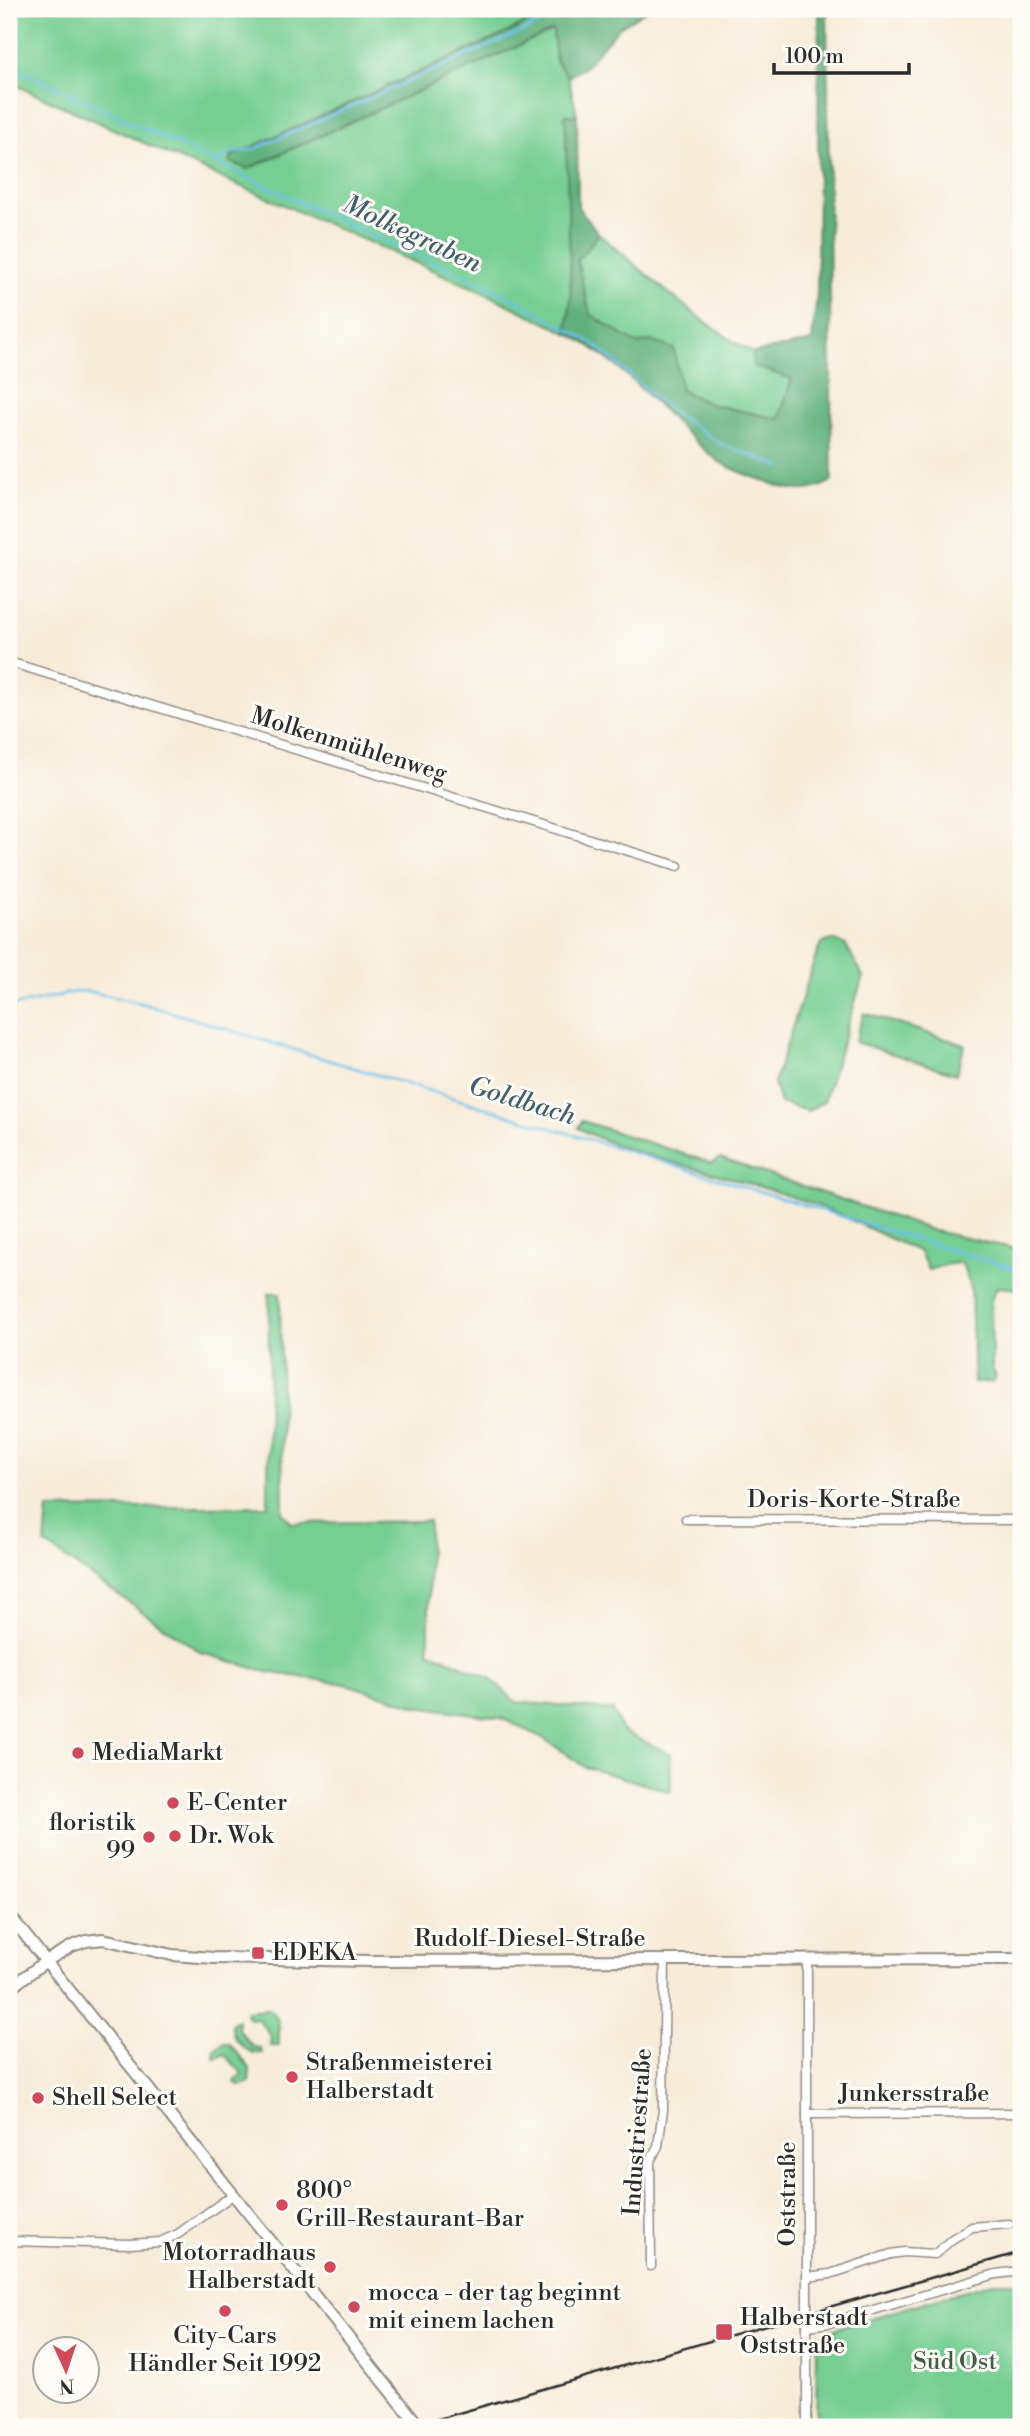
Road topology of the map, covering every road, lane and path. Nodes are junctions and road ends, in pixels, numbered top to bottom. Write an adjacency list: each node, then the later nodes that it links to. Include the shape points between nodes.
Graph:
1 (9, 662): 2 (street, Molkenmühlenweg)
2 (678, 866)
3 (686, 1519): 4 (street, Doris-Korte-Straße)
4 (1021, 1520)
5 (9, 1915): 8 (street)
6 (1021, 1959): 9 (street, Rudolf-Diesel-Straße)
7 (665, 1960): 8 (street, Rudolf-Diesel-Straße, via 214,1958 172,1955 103,1939 78,1943); 9 (street, Rudolf-Diesel-Straße); 16 (street, Industriestraße, via 663,2110 658,2146 650,2161)
8 (46, 1961): 10 (street, Rudolf-Diesel-Straße); 13 (street)
9 (807, 1961): 12 (street, Oststraße)
10 (9, 1989)
11 (1021, 2113): 12 (street, Junkersstraße)
12 (807, 2114): 18 (street, Oststraße)
13 (234, 2194): 15 (street, via 160,2242); 20 (street)
14 (1009, 2224): 18 (street, via 972,2227 935,2254 891,2254)
15 (9, 2241)
16 (651, 2266)
17 (1021, 2271): 19 (street)
18 (807, 2277): 19 (street, Oststraße)
19 (807, 2326): 21 (street, Oststraße)
20 (420, 2427)
21 (807, 2427)

